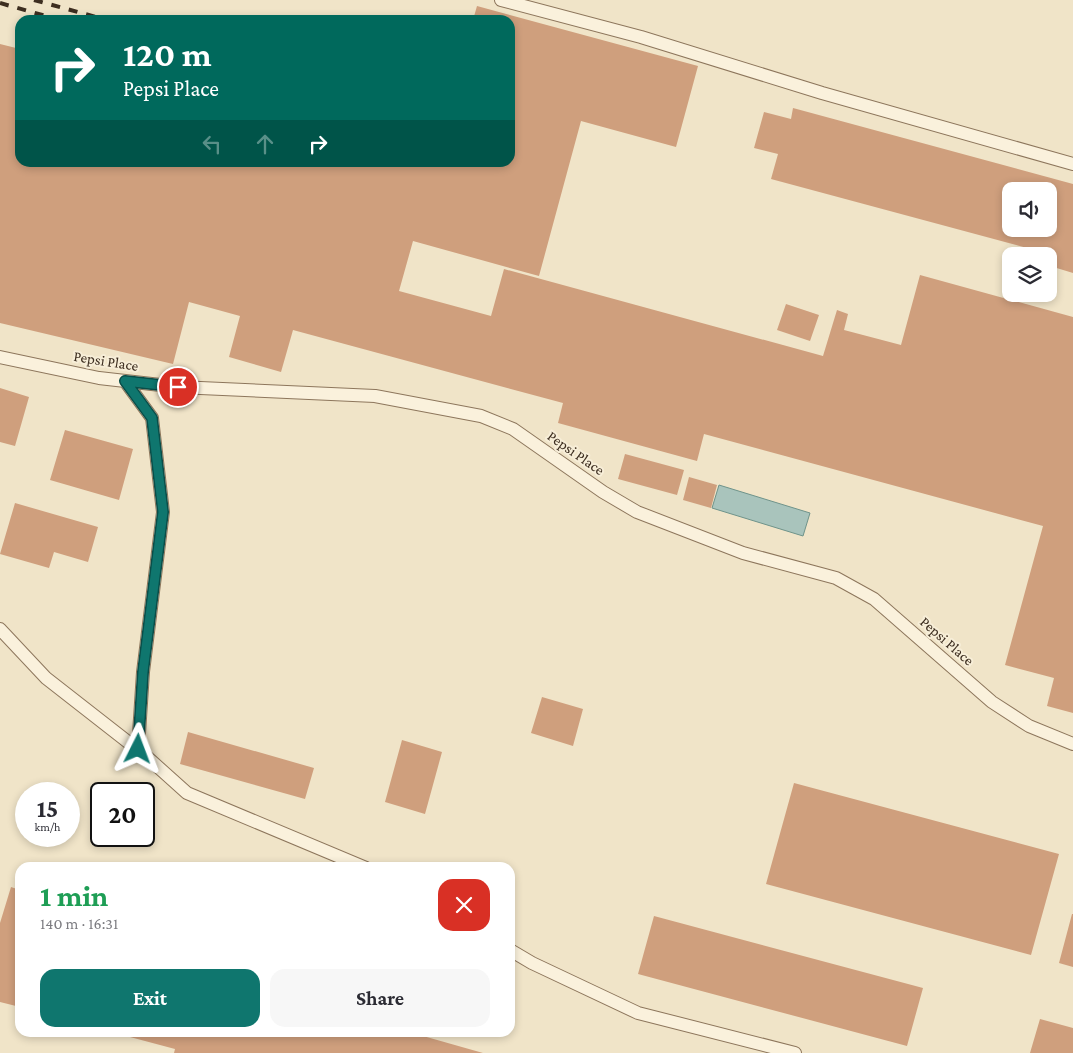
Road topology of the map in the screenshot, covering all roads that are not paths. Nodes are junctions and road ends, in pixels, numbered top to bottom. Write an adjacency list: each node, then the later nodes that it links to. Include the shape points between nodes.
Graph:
1 (501, 0): 2 (lane, via 641,37 822,93)
2 (1073, 164)
3 (0, 357): 4 (lane, Pepsi Place)
4 (125, 381): 6 (lane, Pepsi Place, via 178,387 375,396 471,414 513,429 637,512 743,553 836,578 874,599 992,702 1029,726); 7 (lane, via 152,418 163,512 143,672 138,749)
5 (0, 630): 7 (lane, via 46,678)
6 (1073, 744)
7 (144, 754): 8 (lane, via 187,792)
8 (352, 862)
9 (515, 952): 10 (lane, via 638,1013)
10 (795, 1053)

